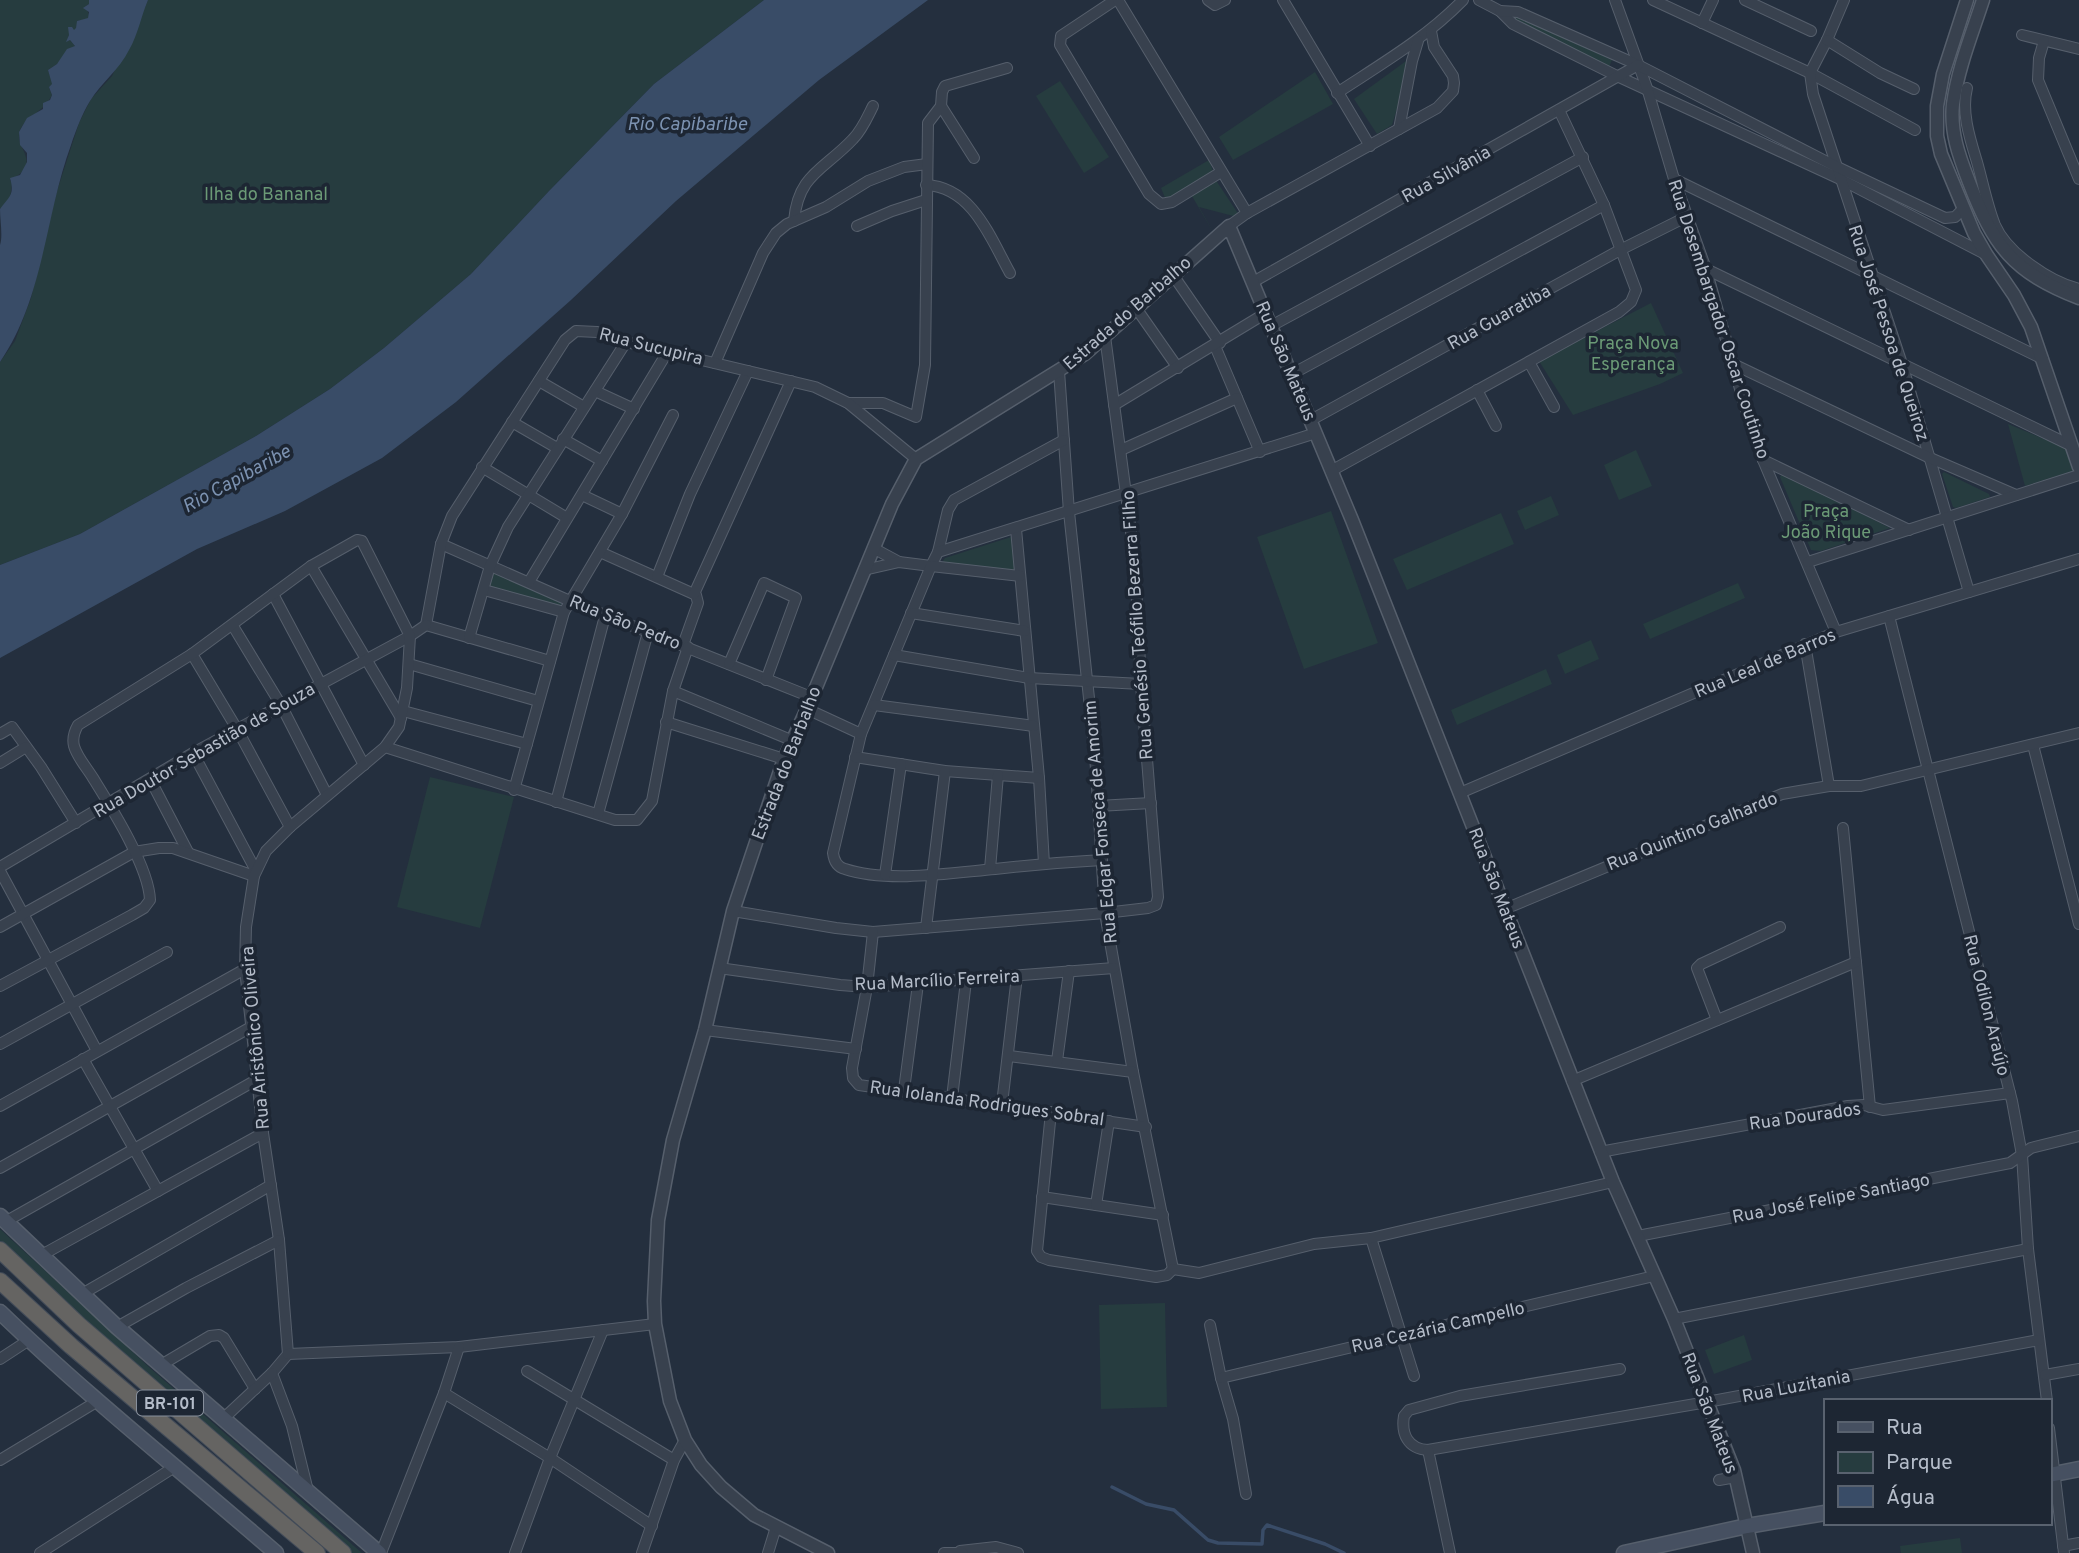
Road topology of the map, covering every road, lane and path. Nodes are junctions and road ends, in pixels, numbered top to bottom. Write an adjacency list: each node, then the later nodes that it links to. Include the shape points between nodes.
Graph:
1 (1117, 0): 41 (street); 41 (street, via 1061,36 1060,45 1149,194 1161,204 1172,202)
2 (1208, 0): 3 (street, via 1215,5)
3 (1225, 0)
4 (1283, 0): 30 (street)
5 (1463, 0): 16 (street)
6 (1479, 0): 14 (street)
7 (1615, 0): 23 (street, Rua Desembargador Oscar Coutinho)
8 (1653, 0): 15 (street)
9 (1713, 0): 15 (street)
10 (1745, 0): 17 (street)
11 (1844, 0): 19 (street)
12 (1967, 0): 48 (street, via 1937,106 1941,154)
13 (1983, 0): 56 (street, via 1959,72 1953,135 1996,242)
14 (1500, 11): 23 (street, via 1518,12); 26 (street, via 1513,24)
15 (1702, 23): 25 (street)
16 (1431, 31): 20 (street); 34 (street, Estrada do Barbalho, via 1434,47 1453,76 1453,91 1437,108)
17 (1811, 31)
18 (2022, 35): 21 (street)
19 (1827, 40): 25 (street); 29 (street)
20 (1418, 41): 30 (street); 34 (street)
21 (2044, 41): 22 (street); 43 (street, via 2039,80)
22 (2079, 49)
23 (1638, 65): 26 (street, Rua Silvânia); 27 (street, Rua Desembargador Oscar Coutinho); 40 (street)
24 (1007, 68): 32 (street, via 949,83 943,88)
25 (1810, 73): 35 (street); 40 (street, Rua José Pessoa de Queiroz)
26 (1617, 76): 27 (street); 33 (street, Rua Silvânia)
27 (1647, 88): 42 (street); 44 (street, Rua Desembargador Oscar Coutinho)
28 (1967, 88): 56 (street, via 1964,102 1972,148 1996,227)
29 (1914, 89)
30 (1337, 93): 36 (street)
31 (873, 106): 51 (street, via 860,131 802,187)
32 (941, 106): 38 (street); 39 (street, via 928,123)
33 (1559, 110): 37 (street); 62 (street, Rua Silvânia)
34 (1399, 129): 36 (street, Estrada do Barbalho)
35 (1914, 130)
36 (1370, 146): 49 (street, Estrada do Barbalho)
37 (1583, 157): 47 (street); 66 (street)
38 (974, 158)
39 (927, 164): 45 (street); 51 (street, via 868,181)
40 (1835, 166): 42 (street, Rua José Pessoa de Queiroz); 48 (street, via 1945,218 1955,217)
41 (1221, 172): 49 (street)
42 (1840, 179): 55 (street); 60 (street, Rua José Pessoa de Queiroz)
43 (2079, 179)
44 (1674, 180): 50 (street, Rua Desembargador Oscar Coutinho); 60 (street)
45 (926, 185): 46 (street); 58 (street, via 949,189 969,203)
46 (926, 200): 52 (street); 85 (street, Rua Sucupira, via 925,365 916,417 883,403)
47 (1604, 205): 54 (street); 79 (street)
48 (1963, 209): 55 (street)
49 (1247, 213): 53 (street, Estrada do Barbalho)
50 (1688, 216): 54 (street, Rua Guaratiba); 57 (street, Rua Desembargador Oscar Coutinho)
51 (794, 221): 73 (street, via 769,239)
52 (857, 226)
53 (1229, 226): 59 (street, Estrada do Barbalho); 62 (street, Rua São Mateus)
54 (1620, 250): 72 (street, via 1636,290 1628,306); 93 (street, Rua Guaratiba)
55 (1986, 254): 61 (street)
56 (2025, 265): 61 (street, via 2008,270); 63 (street); 64 (street, via 2047,283)
57 (1706, 269): 74 (street, Rua Desembargador Oscar Coutinho); 75 (street)
58 (1010, 273)
59 (1173, 275): 65 (street, Estrada do Barbalho); 69 (street)
60 (1872, 278): 71 (street); 75 (street, Rua José Pessoa de Queiroz)
61 (2003, 279): 71 (street, via 2031,327)
62 (1253, 282): 66 (street, Rua São Mateus)
63 (2079, 289)
64 (2079, 298)
65 (1136, 308): 67 (street, Estrada do Barbalho); 76 (street)
66 (1268, 320): 69 (street); 79 (street, Rua São Mateus)
67 (1105, 337): 78 (street, Estrada do Barbalho); 86 (street, Rua Genésio Teófilo Bezerra Filho)
68 (626, 342): 70 (street, Rua Sucupira); 80 (street, Rua Sucupira, via 597,332 576,331); 83 (street)
69 (1218, 344): 76 (street); 84 (street)
70 (668, 351): 73 (street, Rua Sucupira); 89 (street)
71 (2043, 359): 96 (street)
72 (1529, 362): 82 (street); 88 (street)
73 (715, 363): 77 (street, Rua Sucupira)
74 (1733, 364): 99 (street); 101 (street, Rua Desembargador Oscar Coutinho)
75 (1902, 364): 96 (street); 99 (street, Rua José Pessoa de Queiroz)
76 (1178, 368): 86 (street)
77 (748, 371): 81 (street, Rua Sucupira); 129 (street)
78 (1059, 371): 94 (street, Rua Edgar Fonseca de Amorim); 100 (street, Estrada do Barbalho)
79 (1292, 373): 93 (street, Rua São Mateus)
80 (539, 381): 87 (street); 91 (street, Rua Sucupira)
81 (791, 381): 85 (street, Rua Sucupira); 134 (street)
82 (1477, 390): 92 (street); 105 (street)
83 (594, 391): 87 (street); 89 (street)
84 (1237, 398): 97 (street); 98 (street)
85 (848, 403): 100 (street, Rua Sucupira)
86 (1114, 405): 97 (street, Rua Genésio Teófilo Bezerra Filho)
87 (584, 407): 95 (street)
88 (1553, 407)
89 (634, 409): 102 (street)
90 (673, 415): 112 (street)
91 (512, 422): 95 (street); 103 (street, Rua Sucupira)
92 (1496, 426)
93 (1314, 427): 98 (street, Rua Guaratiba); 105 (street, Rua São Mateus)
94 (1064, 440): 111 (street, Rua Edgar Fonseca de Amorim); 120 (street, via 954,500)
95 (560, 444): 102 (street); 108 (street)
96 (2073, 446): 104 (street)
97 (1121, 450): 107 (street, Rua Genésio Teófilo Bezerra Filho)
98 (1260, 452): 107 (street, Rua Guaratiba)
99 (1928, 457): 110 (street); 113 (street, Rua José Pessoa de Queiroz)
100 (916, 459): 118 (street, Estrada do Barbalho)
101 (1763, 460): 116 (street); 123 (street, Rua Desembargador Oscar Coutinho)
102 (602, 461): 109 (street)
103 (482, 467): 108 (street); 117 (street, Rua Sucupira)
104 (2079, 467)
105 (1331, 471): 190 (street, Rua São Mateus)
106 (2079, 475): 110 (street)
107 (1127, 492): 111 (street, Rua Guaratiba); 159 (street, Rua Genésio Teófilo Bezerra Filho)
108 (527, 494): 114 (street); 125 (street)
109 (582, 495): 112 (street); 114 (street)
110 (2016, 495): 113 (street)
111 (1069, 512): 115 (street, Rua Guaratiba); 157 (street, Rua Edgar Fonseca de Amorim)
112 (622, 514): 119 (street)
113 (1947, 517): 116 (street); 132 (street, Rua José Pessoa de Queiroz)
114 (567, 518): 130 (street)
115 (1016, 529): 120 (street, Rua Guaratiba); 128 (street)
116 (1909, 530): 123 (street)
117 (441, 544): 125 (street, Rua São Pedro); 140 (street)
118 (873, 548): 122 (street); 127 (street, Estrada do Barbalho)
119 (600, 552): 129 (street); 135 (street)
120 (938, 552): 126 (street)
121 (2079, 559): 132 (street, Rua Leal de Barros)
122 (899, 562): 126 (street); 127 (street)
123 (1808, 562): 144 (street, Rua Desembargador Oscar Coutinho)
124 (311, 566): 133 (street); 145 (street, via 362,541); 151 (street)
125 (489, 566): 130 (street, Rua São Pedro); 131 (street)
126 (931, 566): 128 (street); 137 (street)
127 (864, 570): 162 (street, Estrada do Barbalho)
128 (1020, 576): 142 (street)
129 (657, 577): 134 (street)
130 (529, 582): 135 (street, Rua São Pedro)
131 (484, 590): 136 (street, Rua São Pedro); 146 (street)
132 (1969, 592): 139 (street, Rua Leal de Barros)
133 (273, 594): 141 (street); 158 (street)
134 (696, 599): 148 (street)
135 (570, 601): 136 (street); 138 (street, Rua São Pedro)
136 (564, 612): 152 (street)
137 (911, 613): 142 (street); 150 (street)
138 (605, 616): 143 (street, Rua São Pedro); 192 (street)
139 (1889, 616): 144 (street, Rua Leal de Barros); 183 (street, Rua Odilon Araújo)
140 (426, 625): 145 (street, Rua Doutor Sebastião de Souza); 146 (street)
141 (233, 626): 149 (street); 163 (street)
142 (1025, 631): 155 (street)
143 (648, 632): 148 (street, Rua São Pedro); 196 (street)
144 (1836, 632): 147 (street, Rua Leal de Barros)
145 (410, 636): 151 (street, Rua Doutor Sebastião de Souza); 153 (street, Rua Aristônico Oliveira)
146 (469, 638): 152 (street)
147 (1805, 644): 188 (street); 190 (street, Rua Leal de Barros)
148 (686, 646): 154 (street, Rua São Pedro); 160 (street)
149 (192, 654): 168 (street); 194 (street, via 83,720 74,732 75,748)
150 (894, 655): 155 (street); 164 (street)
151 (366, 659): 158 (street, Rua Doutor Sebastião de Souza); 165 (street)
152 (550, 661): 161 (street)
153 (409, 664): 161 (street); 165 (street, Rua Aristônico Oliveira)
154 (729, 664): 156 (street, Rua São Pedro); 156 (street, via 764,583 796,598)
155 (1029, 678): 157 (street); 167 (street)
156 (766, 680): 162 (street, Rua São Pedro)
157 (1088, 682): 159 (street); 195 (street, Rua Edgar Fonseca de Amorim)
158 (321, 684): 163 (street, Rua Doutor Sebastião de Souza); 182 (street)
159 (1141, 684): 193 (street, Rua Genésio Teófilo Bezerra Filho)
160 (673, 691): 166 (street); 172 (street)
161 (538, 701): 173 (street)
162 (809, 703): 171 (street, Rua São Pedro); 172 (street, Estrada do Barbalho)
163 (281, 705): 168 (street, Rua Doutor Sebastião de Souza); 191 (street)
164 (874, 705): 167 (street); 171 (street)
165 (402, 715): 173 (street); 176 (street, Rua Aristônico Oliveira)
166 (666, 722): 179 (street); 196 (street, via 652,801 637,820)
167 (1034, 726): 186 (street)
168 (237, 729): 177 (street, Rua Doutor Sebastião de Souza); 198 (street)
169 (2079, 733): 174 (street, Rua Quintino Galhardo)
170 (0, 734): 175 (street, via 12,727)
171 (861, 734): 178 (street)
172 (791, 740): 179 (street, Estrada do Barbalho)
173 (527, 744): 189 (street)
174 (2033, 745): 183 (street, Rua Quintino Galhardo); 213 (street)
175 (26, 747): 180 (street); 197 (street)
176 (384, 747): 182 (street, Rua Aristônico Oliveira); 189 (street)
177 (193, 753): 187 (street, Rua Doutor Sebastião de Souza); 206 (street)
178 (855, 757): 181 (street); 207 (street, via 834,859 842,869)
179 (784, 759): 210 (street, Estrada do Barbalho)
180 (0, 763)
181 (901, 764): 184 (street); 207 (street)
182 (364, 765): 191 (street, Rua Aristônico Oliveira)
183 (1927, 770): 188 (street, Rua Quintino Galhardo, via 1861,786); 244 (street, Rua Odilon Araújo)
184 (945, 771): 185 (street); 208 (street)
185 (998, 775): 186 (street); 205 (street)
186 (1039, 778): 203 (street)
187 (150, 779): 194 (street, Rua Doutor Sebastião de Souza); 201 (street)
188 (1829, 786): 209 (street, Rua Quintino Galhardo, via 1801,789 1753,805)
189 (514, 790): 192 (street)
190 (1460, 793): 209 (street, Rua São Mateus)
191 (327, 795): 198 (street, Rua Aristônico Oliveira)
192 (556, 802): 196 (street)
193 (1150, 803): 195 (street); 211 (street, Rua Genésio Teófilo Bezerra Filho, via 1156,905)
194 (109, 804): 197 (street, Rua Doutor Sebastião de Souza); 200 (street)
195 (1098, 806): 202 (street, Rua Edgar Fonseca de Amorim)
196 (598, 814)
197 (76, 823): 204 (street, Rua Doutor Sebastião de Souza)
198 (290, 827): 206 (street, Rua Aristônico Oliveira, via 266,851)
199 (1843, 828): 220 (street)
200 (134, 852): 201 (street, via 159,848); 212 (street); 219 (street, via 150,900 144,908)
201 (188, 852): 206 (street)
202 (1102, 860): 203 (street); 211 (street, Rua Edgar Fonseca de Amorim)
203 (1044, 864): 205 (street)
204 (0, 869): 212 (street)
205 (989, 869): 208 (street)
206 (255, 872): 223 (street, Rua Aristônico Oliveira)
207 (885, 875): 208 (street)
208 (933, 875): 216 (street)
209 (1505, 909): 242 (street, Rua São Mateus)
210 (733, 911): 217 (street); 221 (street, Estrada do Barbalho)
211 (1105, 913): 216 (street); 222 (street, Rua Edgar Fonseca de Amorim)
212 (23, 914): 215 (street); 219 (street)
213 (2079, 924)
214 (1780, 927): 231 (street, via 1697,968)
215 (0, 928)
216 (926, 928): 217 (street)
217 (873, 932): 229 (street, Rua Iolanda Rodrigues Sobral)
218 (167, 952): 230 (street)
219 (47, 959): 228 (street); 230 (street)
220 (1856, 962): 231 (street); 249 (street)
221 (719, 968): 229 (street, Rua Marcílio Ferreira); 233 (street, Estrada do Barbalho)
222 (1114, 968): 224 (street, Rua Marcílio Ferreira); 240 (street, Rua Edgar Fonseca de Amorim)
223 (245, 969): 232 (street, Rua Aristônico Oliveira); 236 (street)
224 (1069, 971): 225 (street, Rua Marcílio Ferreira); 239 (street)
225 (1017, 976): 226 (street, Rua Marcílio Ferreira); 237 (street)
226 (966, 981): 227 (street, Rua Marcílio Ferreira); 245 (street)
227 (918, 984): 229 (street, Rua Marcílio Ferreira); 243 (street)
228 (0, 986)
229 (867, 987): 235 (street, Rua Iolanda Rodrigues Sobral)
230 (72, 1004): 234 (street); 236 (street)
231 (1717, 1020): 242 (street)
232 (251, 1027): 241 (street, Rua Aristônico Oliveira); 248 (street)
233 (705, 1030): 235 (street); 278 (street, Estrada do Barbalho, via 673,1140 657,1220)
234 (0, 1044)
235 (856, 1049): 243 (street, Rua Iolanda Rodrigues Sobral, via 852,1075 859,1085)
236 (97, 1051): 238 (street)
237 (1009, 1055): 239 (street); 246 (street)
238 (83, 1059): 247 (street); 248 (street)
239 (1057, 1061): 240 (street)
240 (1133, 1072): 252 (street, Rua Edgar Fonseca de Amorim)
241 (258, 1079): 253 (street, Rua Aristônico Oliveira); 255 (street)
242 (1572, 1081): 256 (street, Rua São Mateus)
243 (904, 1090): 245 (street, Rua Iolanda Rodrigues Sobral)
244 (2010, 1093): 249 (street, Rua Dourados, via 1883,1110); 257 (street, Rua Odilon Araújo)
245 (952, 1098): 246 (street, Rua Iolanda Rodrigues Sobral)
246 (1002, 1104): 250 (street, Rua Iolanda Rodrigues Sobral)
247 (0, 1106)
248 (110, 1106): 255 (street); 258 (street)
249 (1870, 1107): 256 (street, Rua Dourados, via 1848,1106)
250 (1051, 1112): 251 (street, Rua Iolanda Rodrigues Sobral); 262 (street)
251 (1109, 1121): 252 (street, Rua Iolanda Rodrigues Sobral); 263 (street)
252 (1146, 1126): 264 (street, Rua Edgar Fonseca de Amorim)
253 (263, 1133): 260 (street, Rua Aristônico Oliveira); 261 (street)
254 (2079, 1136): 257 (street, Rua José Felipe Santiago, via 2031,1148)
255 (134, 1149): 261 (street); 265 (street)
256 (1600, 1152): 259 (street, Rua São Mateus)
257 (2022, 1155): 266 (street, Rua José Felipe Santiago, via 2010,1163); 269 (street, Rua Odilon Araújo)
258 (0, 1168)
259 (1613, 1182): 266 (street, Rua São Mateus); 267 (street)
260 (271, 1185): 268 (street, Rua Aristônico Oliveira); 275 (street)
261 (158, 1191): 271 (street)
262 (1042, 1198): 263 (street); 272 (street, via 1037,1251 1041,1257 1147,1277 1167,1275)
263 (1096, 1205): 264 (street)
264 (1163, 1215): 272 (street, Rua Edgar Fonseca de Amorim)
265 (3, 1219): 271 (main road)
266 (1638, 1236): 273 (street, Rua São Mateus)
267 (1371, 1238): 272 (street, via 1314,1244 1199,1272); 282 (street)
268 (279, 1240): 280 (street); 286 (street, Rua Aristônico Oliveira)
269 (2028, 1249): 277 (street); 284 (street, Rua Odilon Araújo)
270 (0, 1250): 325 (highway, BR-101, via 79,1325)
271 (40, 1256): 275 (main road)
272 (1173, 1269)
273 (1654, 1276): 277 (street, Rua São Mateus); 282 (street, Rua Cezária Campello)
274 (0, 1281): 324 (highway, BR-101)
275 (82, 1294): 280 (main road)
276 (0, 1312): 283 (main road)
277 (1674, 1319): 301 (street, Rua São Mateus)
278 (655, 1324): 281 (street); 303 (street, Estrada do Barbalho, via 670,1401)
279 (1210, 1325): 295 (street)
280 (117, 1327): 288 (main road)
281 (603, 1330): 285 (street); 298 (street)
282 (1401, 1336): 294 (street); 295 (street, Rua Cezária Campello)
283 (29, 1340): 287 (street); 300 (main road)
284 (2039, 1340): 293 (street, Rua Odilon Araújo); 301 (street, Rua Luzitania)
285 (459, 1347): 286 (street); 297 (street)
286 (288, 1354): 292 (street)
287 (0, 1359)
288 (161, 1364): 296 (street, via 219,1335); 302 (main road)
289 (1620, 1369): 304 (street, via 1460,1396 1409,1410 1403,1421 1406,1440)
290 (2079, 1369): 293 (street)
291 (527, 1371): 298 (street)
292 (272, 1373): 296 (street); 313 (street, via 292,1426)
293 (2045, 1375): 299 (street, Rua Odilon Araújo)
294 (1415, 1376)
295 (1221, 1378): 314 (street)
296 (255, 1389): 302 (street)
297 (444, 1393): 305 (street); 326 (street)
298 (575, 1399): 305 (street); 307 (street)
299 (2047, 1399)
300 (96, 1402): 306 (street); 308 (main road)
301 (1707, 1402): 304 (street, Rua Luzitania); 311 (street, Rua São Mateus)
302 (223, 1418): 313 (main road)
303 (685, 1440): 307 (street); 318 (street, Estrada do Barbalho, via 721,1487)
304 (1428, 1450): 333 (street)
305 (550, 1458): 316 (street); 327 (street)
306 (0, 1460)
307 (674, 1460): 316 (street)
308 (176, 1466): 321 (main road); 323 (street)
309 (2079, 1469): 310 (main road)
310 (2051, 1474): 320 (street)
311 (1736, 1477): 312 (street); 317 (street, Rua São Mateus)
312 (1719, 1480)
313 (308, 1491): 326 (main road)
314 (1246, 1494)
315 (1824, 1513): 317 (main road)
316 (652, 1526): 328 (street)
317 (1747, 1526): 334 (main road); 335 (street, Rua São Mateus)
318 (776, 1527): 329 (street); 330 (street, Estrada do Barbalho)
319 (2079, 1544): 320 (street)
320 (2064, 1549)
321 (268, 1551)
322 (961, 1552): 331 (street); 332 (street, via 996,1547)
323 (40, 1553)
324 (317, 1553)
325 (342, 1553)
326 (380, 1553)
327 (514, 1553)
328 (642, 1553)
329 (768, 1553)
330 (828, 1553)
331 (944, 1553)
332 (1018, 1553)
333 (1450, 1553)
334 (1624, 1553)
335 (1753, 1553)

